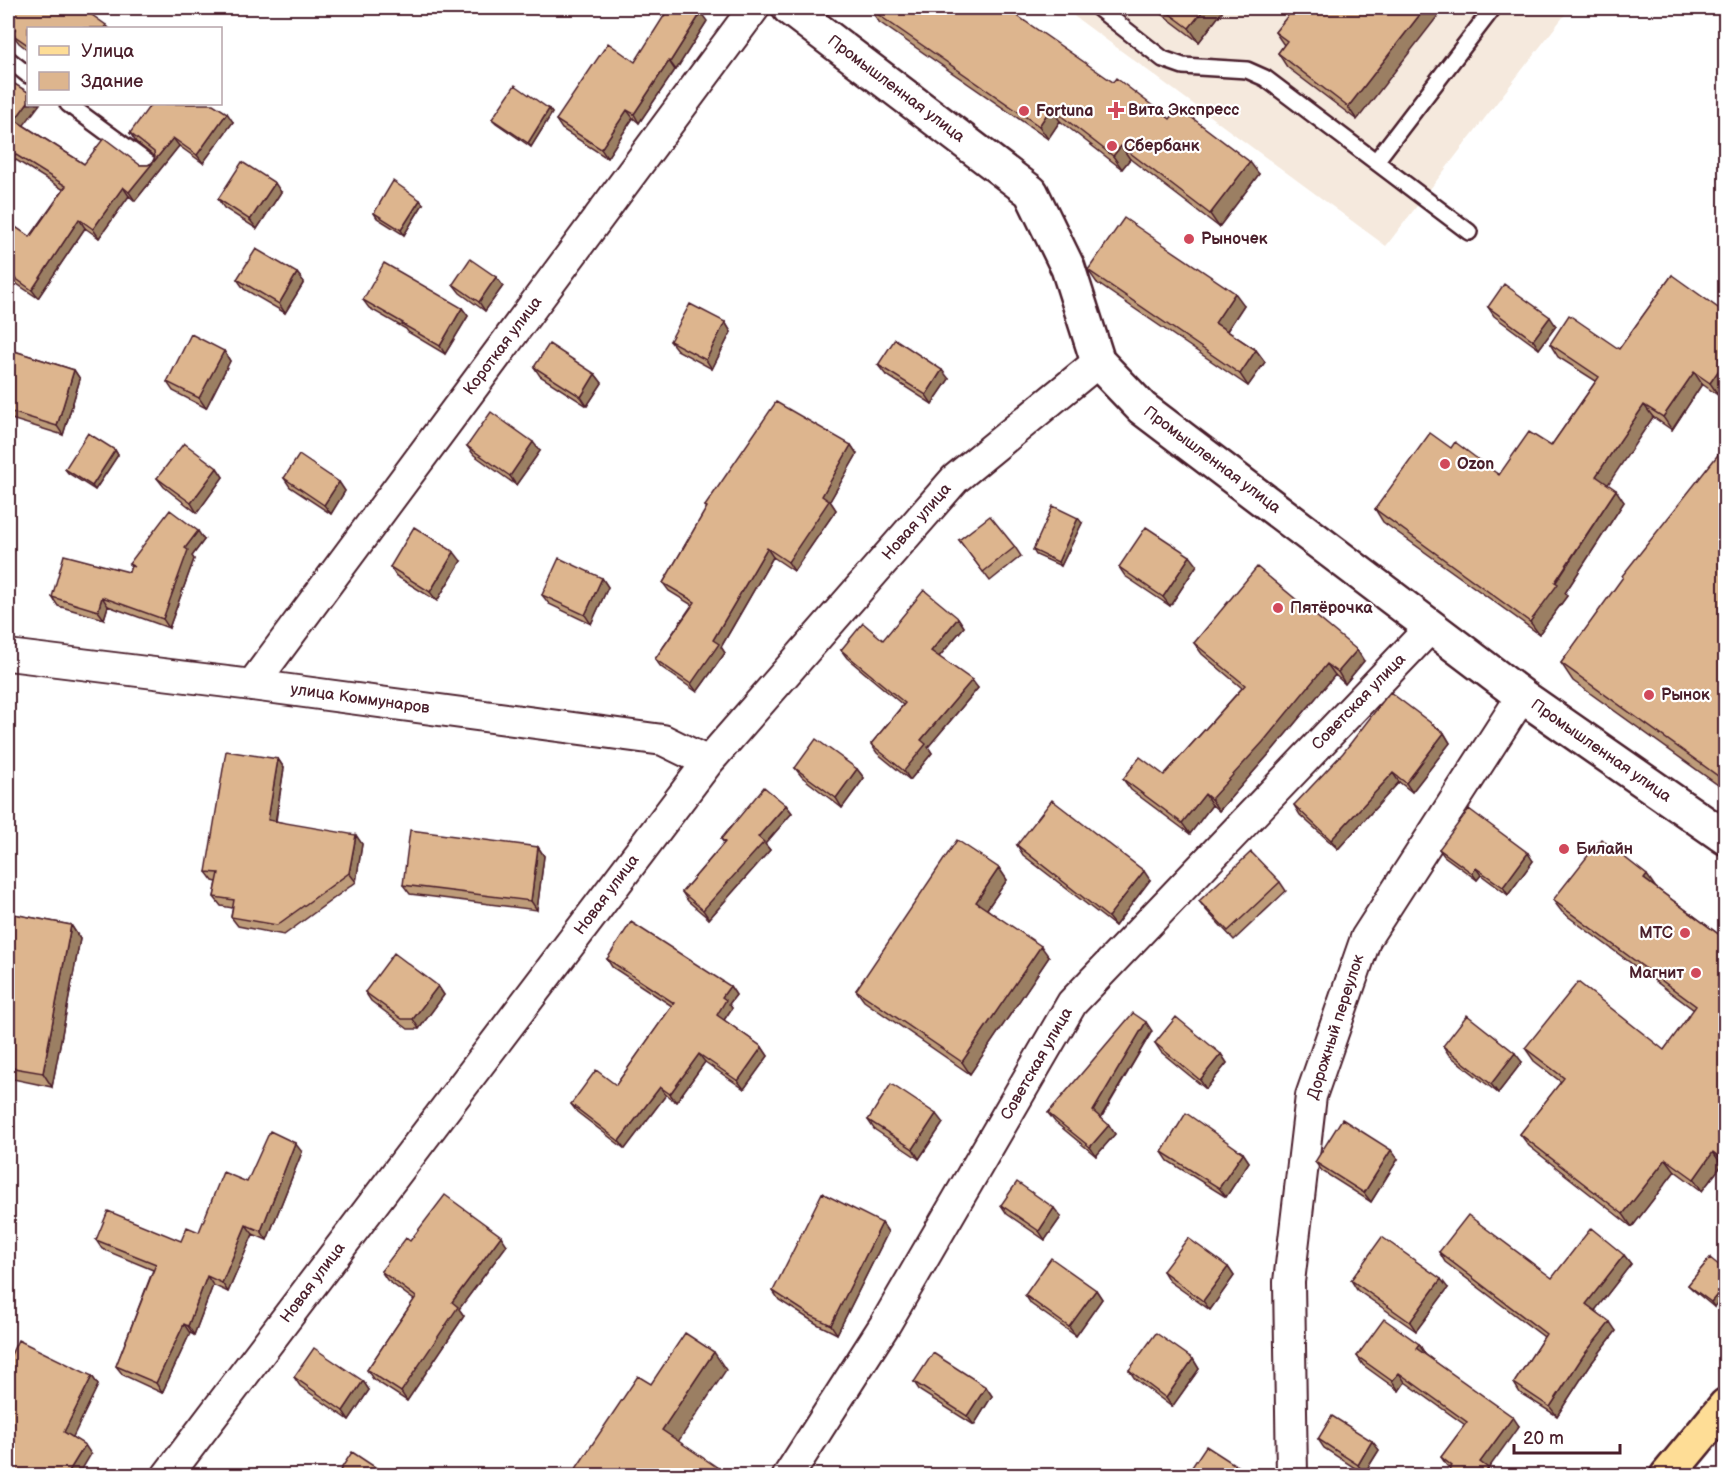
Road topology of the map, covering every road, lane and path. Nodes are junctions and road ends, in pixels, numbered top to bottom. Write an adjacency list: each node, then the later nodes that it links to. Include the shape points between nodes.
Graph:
1 (754, 8): 14 (street, Короткая улица)
2 (789, 8): 11 (main road, Промышленная улица, via 1031,192 1068,268)
3 (1098, 8): 8 (lane, via 1163,59 1183,66 1247,70 1265,78)
4 (1493, 8): 8 (lane)
5 (8, 59): 6 (lane)
6 (27, 74)
7 (69, 105): 9 (lane)
8 (1376, 161): 10 (lane)
9 (152, 165)
10 (1469, 232)
11 (1098, 362): 12 (main road, Промышленная улица, via 1142,408); 16 (street, Новая улица, via 955,479)
12 (1430, 628): 15 (main road, Промышленная улица); 21 (street, Советская улица, via 1072,1004 886,1323)
13 (8, 655): 14 (street, улица Коммунаров)
14 (252, 685): 16 (street, улица Коммунаров, via 663,740)
15 (1522, 696): 17 (main road, Промышленная улица); 22 (street, Дорожный переулок, via 1366,938 1311,1096 1289,1282)
16 (708, 762): 20 (street, Новая улица)
17 (1725, 838)
18 (1725, 1404): 19 (main road)
19 (1671, 1474)
20 (167, 1476)
21 (788, 1476)
22 (1292, 1476)

